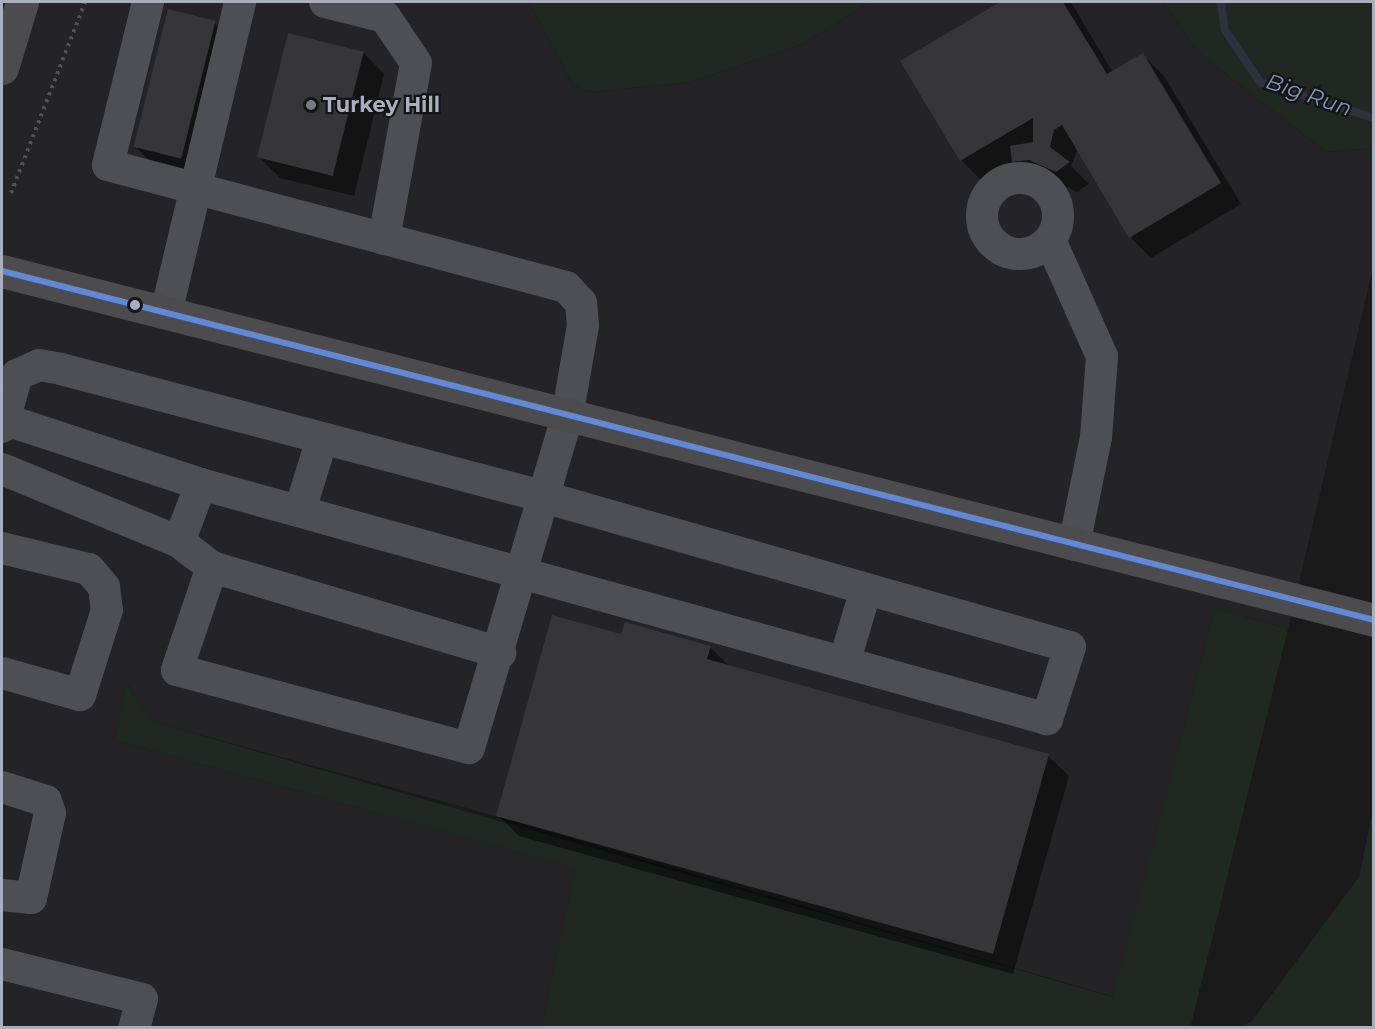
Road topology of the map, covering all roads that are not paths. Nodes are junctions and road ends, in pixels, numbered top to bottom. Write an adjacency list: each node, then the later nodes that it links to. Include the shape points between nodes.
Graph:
1 (22, 2): 5 (main road)
2 (148, 2): 6 (lane, via 108,165)
3 (240, 2): 6 (lane)
4 (325, 2): 7 (lane, via 385,17 416,63)
5 (2, 68)
6 (195, 188): 7 (lane); 10 (lane)
7 (384, 239): 11 (lane, via 566,287 580,303 583,326)
8 (1050, 240): 19 (lane, via 1102,356 1096,437)
9 (2, 271): 10 (main road)
10 (166, 314): 11 (main road)
11 (567, 417): 16 (lane); 19 (main road)
12 (2, 423): 13 (lane, via 17,375 39,365); 15 (lane)
13 (322, 439): 16 (lane); 17 (lane)
14 (2, 469): 18 (lane)
15 (201, 484): 17 (lane); 18 (lane)
16 (544, 496): 22 (lane); 23 (lane)
17 (300, 510): 22 (lane)
18 (179, 542): 21 (lane)
19 (1074, 545): 24 (main road)
20 (2, 548): 27 (lane, via 89,569 104,587 107,610 80,695)
21 (212, 567): 25 (lane); 25 (lane, via 177,670 469,748)
22 (524, 570): 25 (lane); 26 (lane)
23 (866, 588): 26 (lane); 26 (lane, via 1070,647 1047,719)
24 (1374, 620)
25 (500, 653)
26 (844, 660)
27 (2, 673)
28 (2, 788): 29 (lane, via 46,801 50,813 31,897)
29 (2, 895)
30 (2, 964): 31 (lane, via 142,999)
31 (134, 1028)

